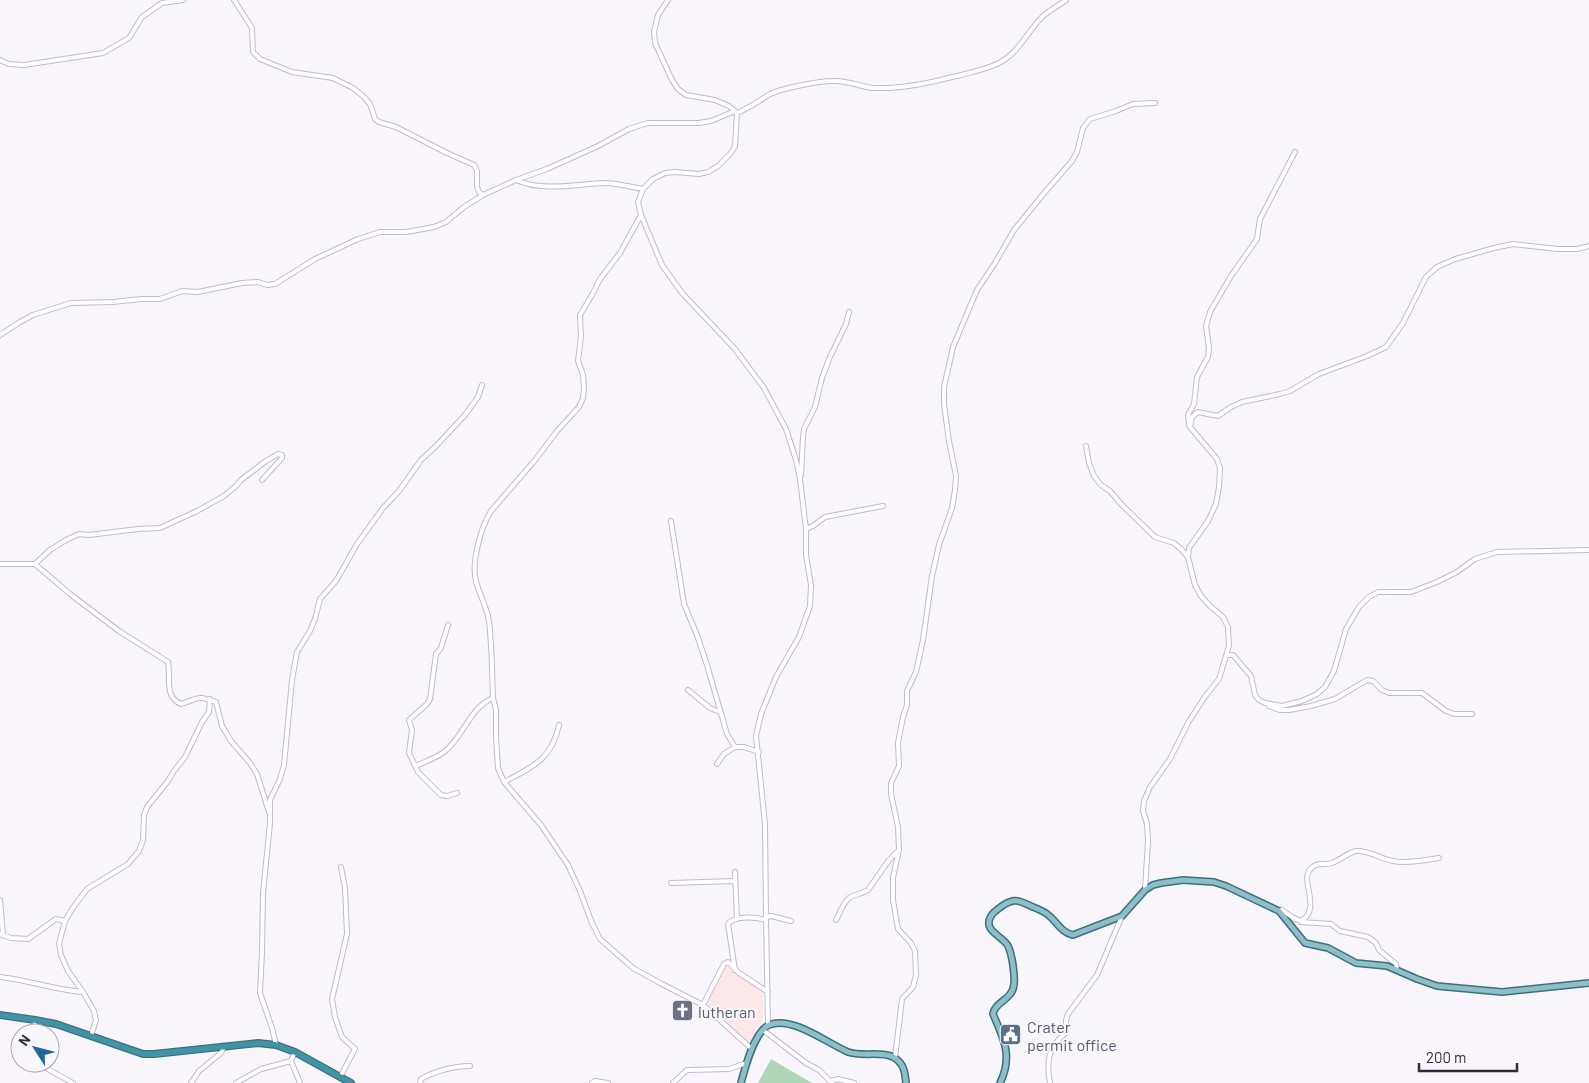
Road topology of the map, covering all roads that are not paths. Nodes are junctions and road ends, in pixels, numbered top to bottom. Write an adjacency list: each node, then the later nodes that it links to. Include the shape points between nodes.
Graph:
1 (183, 0): 5 (street, via 162,3 142,18 129,38 103,53 24,65)
2 (234, 0): 11 (street, via 252,28 253,52 260,60 292,72 333,78 353,88 364,96 379,122 474,165 477,187)
3 (668, 0): 7 (street, via 658,15 654,32 655,43 672,80 686,95 715,100)
4 (1066, 0): 7 (street, via 1041,19 1012,55 983,69 905,86 875,88 855,82 818,83 771,94)
5 (0, 60)
6 (1155, 104): 44 (street, via 1132,104 1090,119 1083,128 1072,161 1024,216 1004,245 977,290 953,347 944,387 944,404 956,476 955,490 932,576 916,672 907,691 898,743 899,766 891,783)
7 (736, 112): 9 (street, via 698,123 648,123); 10 (street, via 735,146 718,166 698,174 665,173)
8 (1295, 152): 17 (street, via 1260,219 1257,239 1210,312 1206,326 1208,357 1197,376 1194,404 1188,415)
9 (516, 180): 10 (street, via 529,185 607,183); 11 (street)
10 (643, 188): 12 (street, via 638,202)
11 (483, 195): 15 (street, via 446,222 406,232 380,232 358,239 315,259 274,284 242,283 198,292 182,291 160,299 71,303 34,315)
12 (640, 215): 19 (street, via 662,266 682,294 735,349 764,388 786,429); 31 (street, via 580,315 582,336 578,361 584,388 579,407 485,519 473,568 488,619)
13 (1589, 246): 17 (street, via 1558,249 1513,244 1436,267 1426,277 1403,323 1386,347 1319,374 1290,391 1231,406 1218,416 1198,412 1192,417)
14 (849, 312): 19 (street, via 804,429)
15 (0, 336)
16 (482, 385): 43 (street, via 478,398 465,415 421,460 383,508 336,581 320,599 310,631 297,652 284,765 270,800)
17 (1190, 427): 25 (street, via 1217,459 1220,468 1216,504 1189,548)
18 (1086, 446): 25 (street, via 1089,464 1101,486 1110,491 1155,537 1174,543)
19 (800, 479): 23 (street)
20 (262, 480): 27 (street, via 282,455 266,461 224,496 160,528 79,534 50,550)
21 (883, 506): 23 (street, via 825,517)
22 (671, 521): 34 (street, via 684,604)
23 (806, 530): 38 (street, via 806,555 812,585 810,606 799,637 776,677 762,714 756,736)
24 (1589, 550): 33 (street, via 1498,552 1475,559 1457,572 1411,592 1378,592 1360,607 1346,629 1334,672 1325,687 1317,694 1282,706)
25 (1188, 557): 29 (street, via 1201,596 1223,617 1228,627)
26 (0, 564): 27 (street)
27 (35, 564): 32 (street, via 119,631 168,662 171,698 181,704 193,698)
28 (448, 625): 40 (street, via 436,654 430,698 409,720 412,730 410,753)
29 (1227, 654): 33 (street, via 1233,655 1246,669 1255,695); 50 (street, via 1220,679 1188,723 1144,801 1148,841)
30 (688, 690): 34 (street)
31 (494, 698): 40 (street, via 484,701 476,709 444,752); 41 (street, via 498,768)
32 (210, 700): 43 (street, via 216,702 222,726 231,741 257,774); 57 (street, via 209,712 185,757 147,807 139,851 128,864 87,889)
33 (1265, 703): 35 (street, via 1280,710 1311,706 1335,699 1367,680 1389,693 1422,693 1446,711)
34 (720, 712): 37 (street)
35 (1472, 714)
36 (559, 725): 41 (street, via 555,742 544,758)
37 (735, 746): 38 (street); 39 (street)
38 (759, 752): 56 (street, via 765,824)
39 (717, 764)
40 (416, 766): 42 (street, via 418,772 442,795)
41 (504, 782): 67 (street, via 541,825 568,865 600,939 633,968)
42 (457, 793)
43 (269, 814): 74 (street, via 262,893 260,993)
44 (899, 850): 58 (street, via 868,890 849,899); 78 (street, via 893,900 898,929 915,951 916,975 913,987 902,999)
45 (1439, 858): 54 (street, via 1395,862 1356,852 1332,863 1317,864 1307,879 1310,913 1301,921)
46 (341, 867): 83 (street, via 347,934 332,999 342,1037 354,1049)
47 (735, 872): 48 (street)
48 (735, 881): 49 (street); 55 (street)
49 (670, 883)
50 (1145, 890): 52 (main road, via 1161,883 1183,880 1214,882); 53 (main road)
51 (0, 900): 60 (street)
52 (1279, 911): 54 (street); 62 (main road, via 1305,943 1328,948 1356,963)
53 (1122, 916): 97 (main road, via 1073,935 1062,930 1047,914 1021,900 1009,902 992,914 990,928 1008,944 1014,984 1009,997 994,1010 1004,1037 1007,1058); 98 (street, via 1097,975 1068,1014 1066,1033 1048,1058)
54 (1294, 918): 62 (street, via 1299,922 1331,924 1340,931 1368,937 1396,964)
55 (737, 919): 56 (street); 61 (street, via 728,924)
56 (766, 919): 59 (street, via 771,916); 66 (street)
57 (65, 920): 60 (street, via 56,920 28,939); 65 (street, via 59,944 61,955)
58 (836, 920)
59 (792, 921)
60 (2, 934)
61 (735, 970): 66 (street); 67 (street, via 728,962 724,964)
62 (1397, 970): 64 (main road, via 1438,986 1502,992)
63 (0, 977): 65 (street)
64 (1589, 983)
65 (83, 992): 73 (street, via 96,1020)
66 (768, 992): 71 (street)
67 (703, 1005): 76 (street)
68 (0, 1015): 69 (highway)
69 (35, 1020): 70 (street); 73 (highway)
70 (35, 1023)
71 (768, 1026): 72 (main road); 78 (main road, via 787,1023 849,1053)
72 (763, 1030): 76 (main road); 84 (street)
73 (92, 1036): 75 (highway, via 144,1054)
74 (276, 1045): 75 (highway, via 258,1043); 77 (highway)
75 (224, 1047): 86 (street)
76 (752, 1049): 80 (main road)
77 (295, 1052): 79 (street); 83 (highway)
78 (895, 1058): 96 (main road, via 905,1069)
79 (291, 1060): 87 (street, via 261,1069); 88 (street)
80 (748, 1062): 93 (street, via 728,1069 687,1070); 94 (main road)
81 (470, 1066): 90 (street, via 431,1074)
82 (54, 1073): 85 (street)
83 (340, 1077): 89 (highway)
84 (831, 1082): 95 (street, via 838,1078)
85 (73, 1083)
86 (191, 1083)
87 (236, 1083)
88 (300, 1083)
89 (351, 1083)
90 (420, 1083)
91 (592, 1083): 92 (street)
92 (608, 1083)
93 (673, 1083)
94 (741, 1083)
95 (854, 1083)
96 (906, 1083)
97 (1000, 1083)
98 (1050, 1083)

